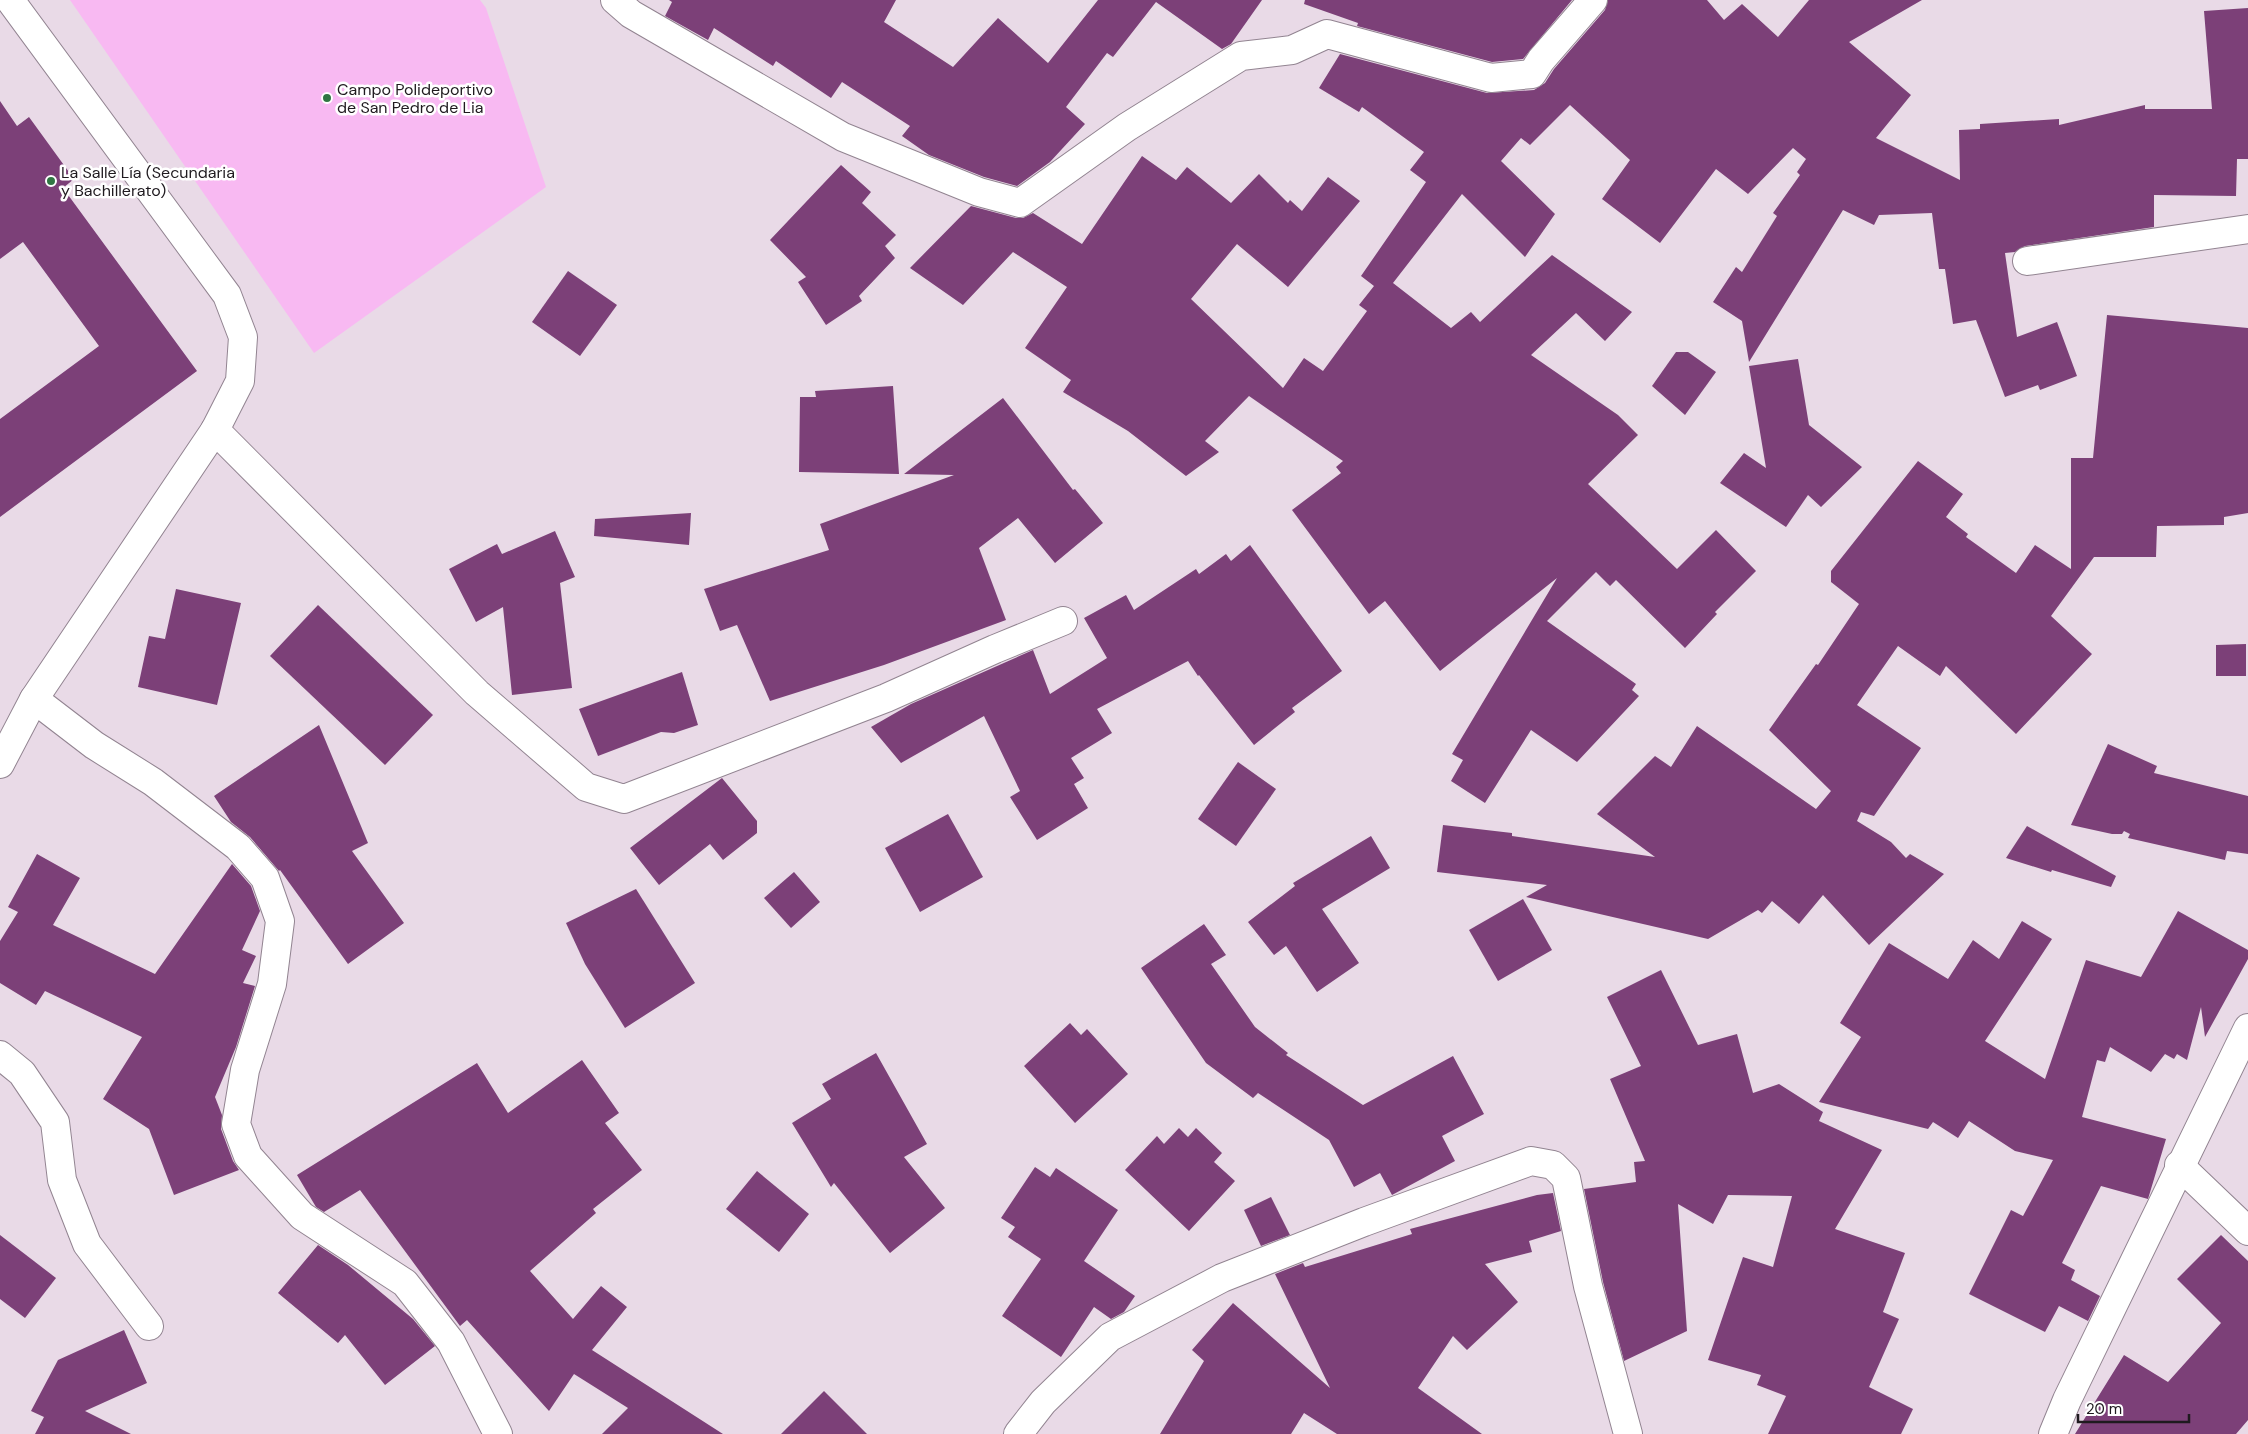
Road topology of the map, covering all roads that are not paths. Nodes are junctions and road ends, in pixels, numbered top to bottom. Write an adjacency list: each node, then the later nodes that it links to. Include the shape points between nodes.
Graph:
1 (10, 0): 6 (street, via 227,295 243,337 240,381)
2 (615, 0): 3 (street, via 631,14 843,138 979,192 1020,203 1127,127 1241,56 1292,50 1327,34 1491,78 1532,74)
3 (1593, 0)
4 (2248, 229): 5 (street)
5 (2027, 261)
6 (215, 430): 7 (street, via 477,693 586,787 624,799 886,698); 8 (street)
7 (1063, 621)
8 (34, 699): 9 (street); 15 (street, via 94,745 153,782 238,847 265,878 280,921 272,984 245,1070 236,1124 248,1156 302,1216 405,1283 450,1342)
9 (0, 764)
10 (2248, 1028): 12 (street)
11 (0, 1055): 14 (street, via 22,1073 55,1122 62,1180 87,1244)
12 (2180, 1166): 13 (street); 18 (street)
13 (2248, 1231)
14 (149, 1326)
15 (498, 1434)
16 (1018, 1434): 17 (street, via 1043,1402 1110,1337 1222,1278 1531,1161 1553,1165 1566,1178 1588,1286)
17 (1628, 1434)
18 (2053, 1434)

